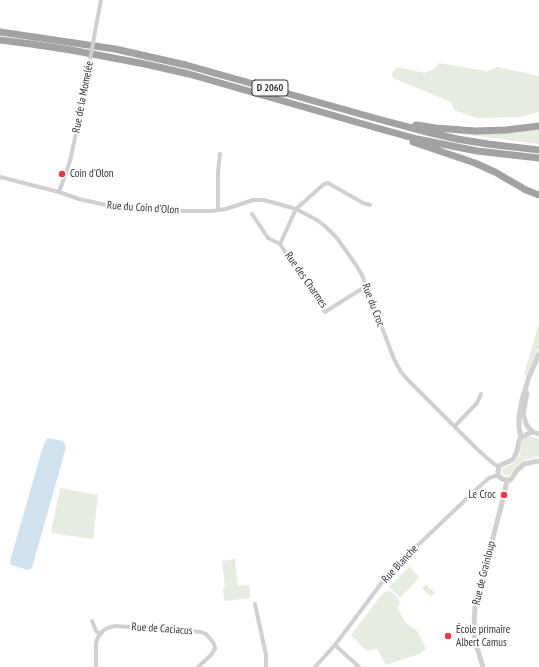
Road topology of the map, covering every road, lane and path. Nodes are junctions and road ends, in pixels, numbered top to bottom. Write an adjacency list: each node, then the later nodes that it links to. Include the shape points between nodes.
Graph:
1 (101, 0): 12 (street, Rue de la Momelée, bridge, via 70,161)
2 (0, 32): 4 (highway, D 2060, via 115,49 186,65)
3 (0, 40): 6 (highway, D 2060, via 106,56 189,74)
4 (343, 110): 5 (highway, via 422,126 457,130 506,130); 7 (highway, D 2060, via 457,139)
5 (539, 126)
6 (377, 128): 9 (highway, D 2060, via 477,151); 11 (highway, via 398,138 475,163)
7 (539, 150)
8 (220, 154): 17 (street)
9 (539, 158)
10 (0, 177): 12 (street, Rue du Coin d'Olon)
11 (526, 190): 13 (highway); 14 (highway)
12 (59, 192): 17 (street, Rue du Coin d'Olon, via 115,207)
13 (539, 195)
14 (539, 200)
15 (370, 205): 16 (street, via 328,182)
16 (296, 209): 17 (street, Rue du Croc, via 258,199); 19 (street, Rue des Charmes); 20 (street, Rue du Croc, via 317,220 337,238 356,265)
17 (218, 210)
18 (252, 214): 19 (street, via 268,238)
19 (280, 244): 20 (street, Rue des Charmes, via 325,312)
20 (366, 286): 24 (street, Rue du Croc, via 401,372)
21 (539, 354): 26 (street, via 522,400 519,416)
22 (539, 362): 25 (street, via 528,389 523,414 527,426)
23 (481, 394): 24 (street, via 477,403)
24 (455, 426): 28 (street, Rue du Croc)
25 (536, 433): 26 (street)
26 (521, 438): 28 (street, via 516,455)
27 (539, 460): 30 (street, via 524,464)
28 (499, 467): 29 (street)
29 (498, 475): 30 (street); 34 (street, Rue Blanche, via 489,478 480,486 396,566)
30 (507, 480): 40 (street, Rue de Grainloup, via 475,607 475,641)
31 (255, 604): 37 (street)
32 (92, 621): 33 (street)
33 (100, 634): 35 (street, via 96,644); 36 (street, Rue de Caciacus, via 116,626 201,632 212,641 215,649)
34 (335, 645): 38 (street, Rue Blanche); 39 (street)
35 (96, 667)
36 (198, 667)
37 (266, 667)
38 (315, 667)
39 (359, 667)
40 (483, 667)

